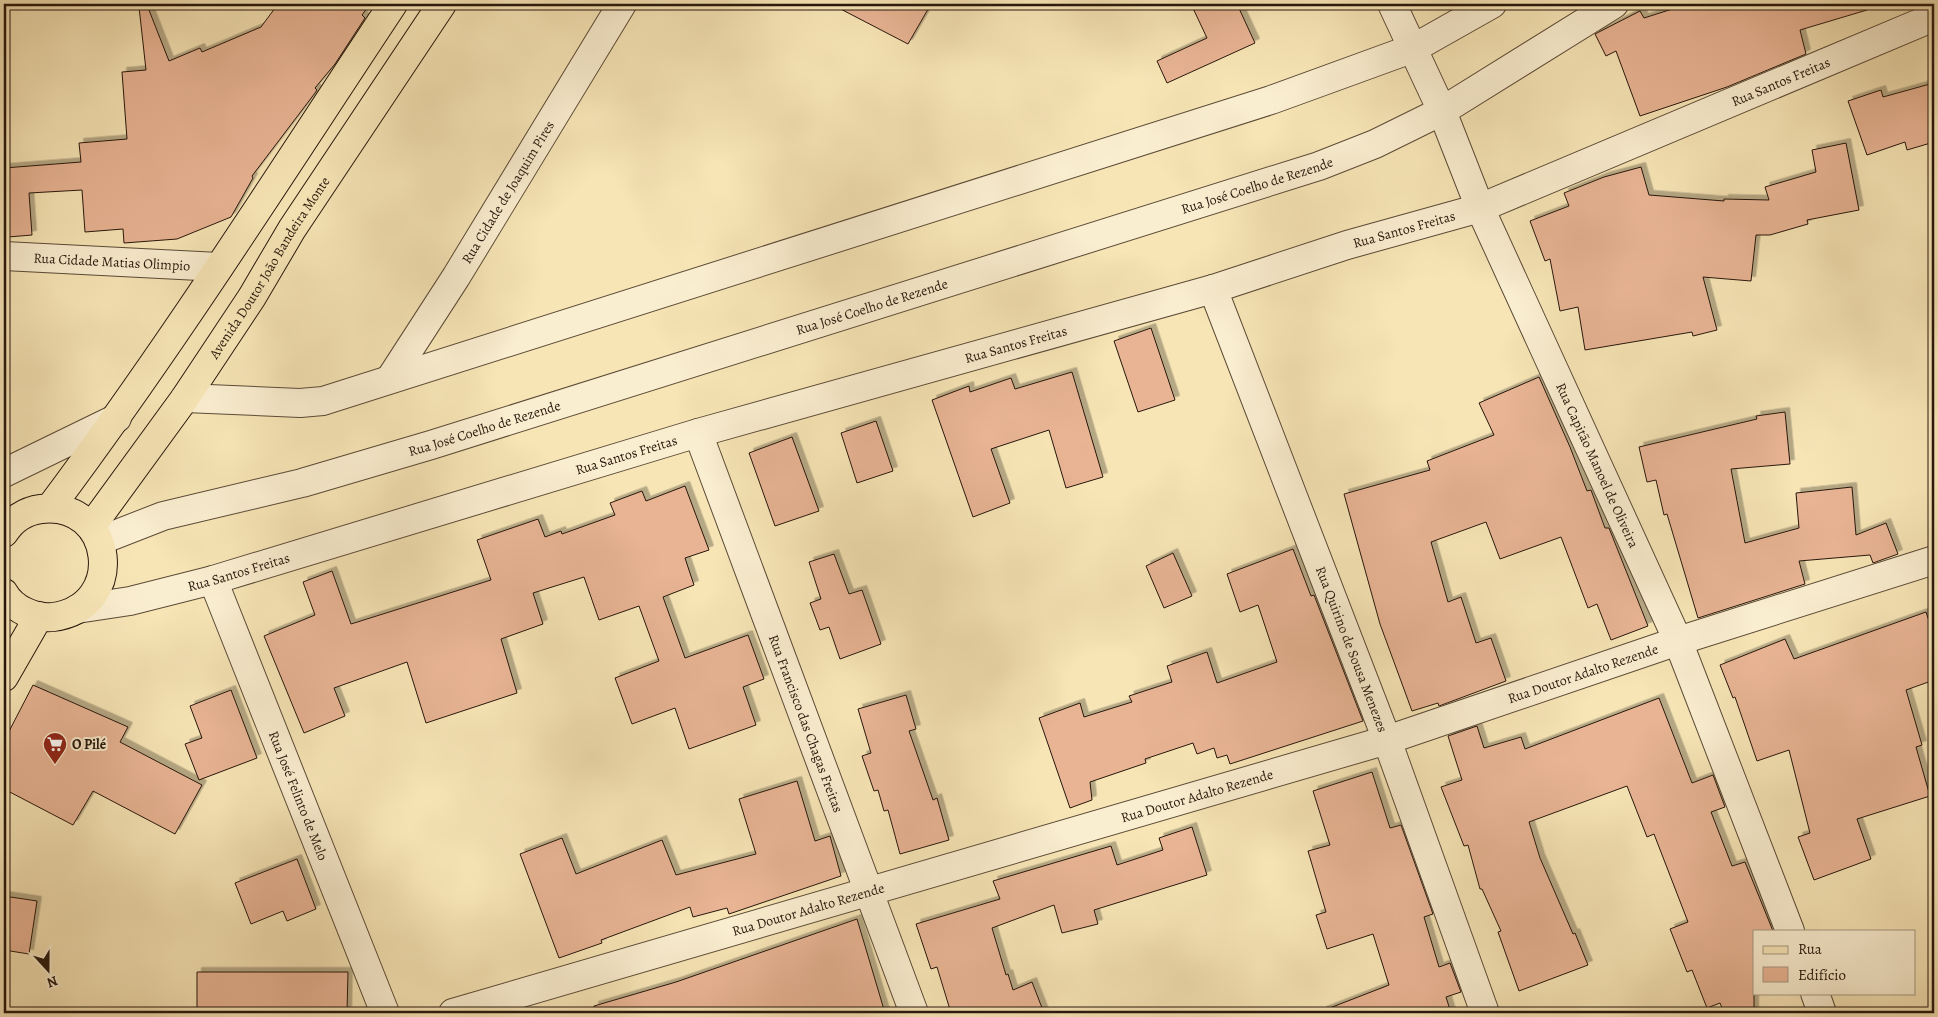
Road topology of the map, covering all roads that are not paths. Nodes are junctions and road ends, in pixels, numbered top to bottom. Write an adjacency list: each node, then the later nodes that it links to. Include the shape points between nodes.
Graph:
1 (393, 4): 12 (main road)
2 (442, 4): 15 (main road, Avenida Doutor João Bandeira Monte, via 292,229 252,297)
3 (622, 4): 14 (street, Rua Cidade de Joaquim Pires)
4 (1392, 4): 8 (street, Rua Capitão Manoel de Oliveira)
5 (1492, 4): 8 (street)
6 (1614, 4): 9 (street, Rua José Coelho de Rezende)
7 (1934, 17): 10 (street, Rua Santos Freitas)
8 (1414, 48): 9 (street, Rua Capitão Manoel de Oliveira); 14 (street, via 1271,100)
9 (1442, 111): 10 (street, Rua Capitão Manoel de Oliveira); 21 (street, Rua José Coelho de Rezende, via 1375,144 1319,166 302,483)
10 (1480, 208): 13 (street, Rua Santos Freitas); 27 (street, Rua Capitão Manoel de Oliveira)
11 (4, 256): 12 (street, Rua Cidade Matias Olimpio)
12 (218, 267): 16 (main road, via 173,339)
13 (1214, 288): 17 (street, Rua Santos Freitas); 29 (street, Rua Quirino de Sousa Menezes)
14 (390, 379): 15 (street, via 323,401)
15 (185, 398): 21 (main road, Avenida Doutor João Bandeira Monte)
16 (117, 418): 18 (street); 19 (main road)
17 (698, 434): 23 (street, Rua Santos Freitas); 30 (street, Rua Francisco das Chagas Freitas)
18 (4, 474)
19 (50, 508): 20 (main road, via 20,516); 21 (main road, via 70,512)
20 (4, 533)
21 (95, 534): 25 (main road, via 103,556 103,572 90,599)
22 (1934, 560): 27 (street, Rua Doutor Adalto Rezende)
23 (213, 580): 25 (street, Rua Santos Freitas, via 130,601); 33 (street, Rua José Felinto de Melo)
24 (5, 597): 26 (main road, via 18,608)
25 (77, 610): 26 (main road, via 63,615)
26 (39, 616): 28 (main road)
27 (1678, 641): 29 (street, Rua Doutor Adalto Rezende); 31 (street, Rua Capitão Manoel de Oliveira)
28 (4, 676)
29 (1387, 740): 30 (street, Rua Doutor Adalto Rezende); 36 (street, Rua Quirino de Sousa Menezes)
30 (868, 892): 34 (street, Rua Doutor Adalto Rezende); 35 (street, Rua Francisco das Chagas Freitas)
31 (1790, 930)
32 (1815, 994): 37 (street)
33 (385, 1013)
34 (453, 1013)
35 (914, 1013)
36 (1485, 1013)
37 (1822, 1013)

